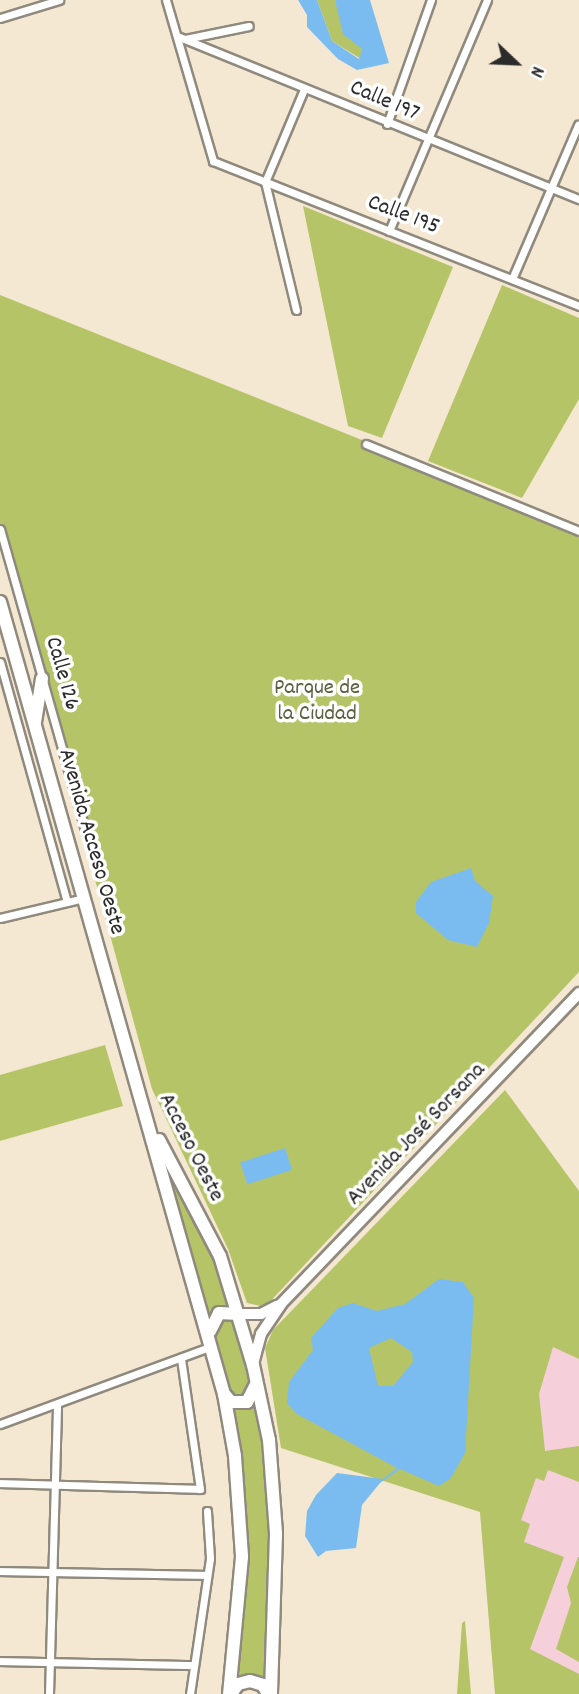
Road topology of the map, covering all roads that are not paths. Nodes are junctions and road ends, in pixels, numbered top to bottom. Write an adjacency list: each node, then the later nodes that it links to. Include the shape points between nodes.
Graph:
1 (59, 0): 5 (street)
2 (166, 0): 7 (street)
3 (431, 0): 9 (street)
4 (487, 0): 11 (street)
5 (0, 18)
6 (249, 26): 7 (street)
7 (181, 38): 8 (street, Calle 197); 12 (street, Calle 195, via 214,161)
8 (304, 89): 9 (street, Calle 197); 12 (street)
9 (387, 124): 11 (street, Calle 197)
10 (578, 125): 13 (street)
11 (428, 141): 13 (street, Calle 197); 15 (street)
12 (265, 182): 15 (street, Calle 195); 18 (street)
13 (551, 188): 14 (street, Calle 197); 16 (street)
14 (579, 199)
15 (389, 231): 16 (street, Calle 195)
16 (512, 279): 17 (street, Calle 195)
17 (579, 306)
18 (296, 310)
19 (366, 444): 21 (street)
20 (0, 529): 24 (street, Calle 126)
21 (579, 531)
22 (0, 602): 25 (highway, Avenida Acceso Oeste)
23 (0, 662): 28 (street)
24 (42, 679): 25 (highway); 26 (street, Calle 126)
25 (35, 725): 27 (highway, Avenida Acceso Oeste)
26 (85, 829)
27 (84, 898): 28 (street); 31 (highway, Avenida Acceso Oeste)
28 (66, 902): 29 (street)
29 (0, 918)
30 (579, 993): 32 (street, Avenida José Sorsana)
31 (139, 1094): 33 (highway, Acceso Oeste, via 219,1256); 34 (highway, Acceso Oeste)
32 (281, 1304): 33 (street, Avenida José Sorsana, via 261,1314); 36 (street, Avenida José Sorsana, via 261,1334)
33 (239, 1314): 34 (highway, via 227,1311 216,1315); 36 (highway, Acceso Oeste)
34 (211, 1340): 35 (street); 38 (highway, Acceso Oeste)
35 (181, 1358): 39 (street); 42 (street, via 200,1489)
36 (253, 1365): 37 (highway, Acceso Oeste)
37 (256, 1384): 38 (highway, via 247,1402 231,1402); 53 (highway, Acceso Oeste, via 269,1440 276,1534)
38 (224, 1394): 52 (highway, Acceso Oeste, via 235,1455 242,1557)
39 (57, 1404): 40 (street); 42 (street)
40 (0, 1424)
41 (0, 1483): 42 (street)
42 (55, 1485): 45 (street)
43 (207, 1511): 46 (street, via 210,1558)
44 (0, 1571): 45 (street)
45 (52, 1572): 46 (street); 48 (street)
46 (205, 1575): 49 (street)
47 (0, 1661): 48 (street)
48 (50, 1662): 49 (street); 50 (street)
49 (194, 1665): 51 (street)
50 (49, 1694)
51 (190, 1694)
52 (230, 1694): 53 (highway, via 238,1684 250,1681 263,1685)
53 (269, 1694)

